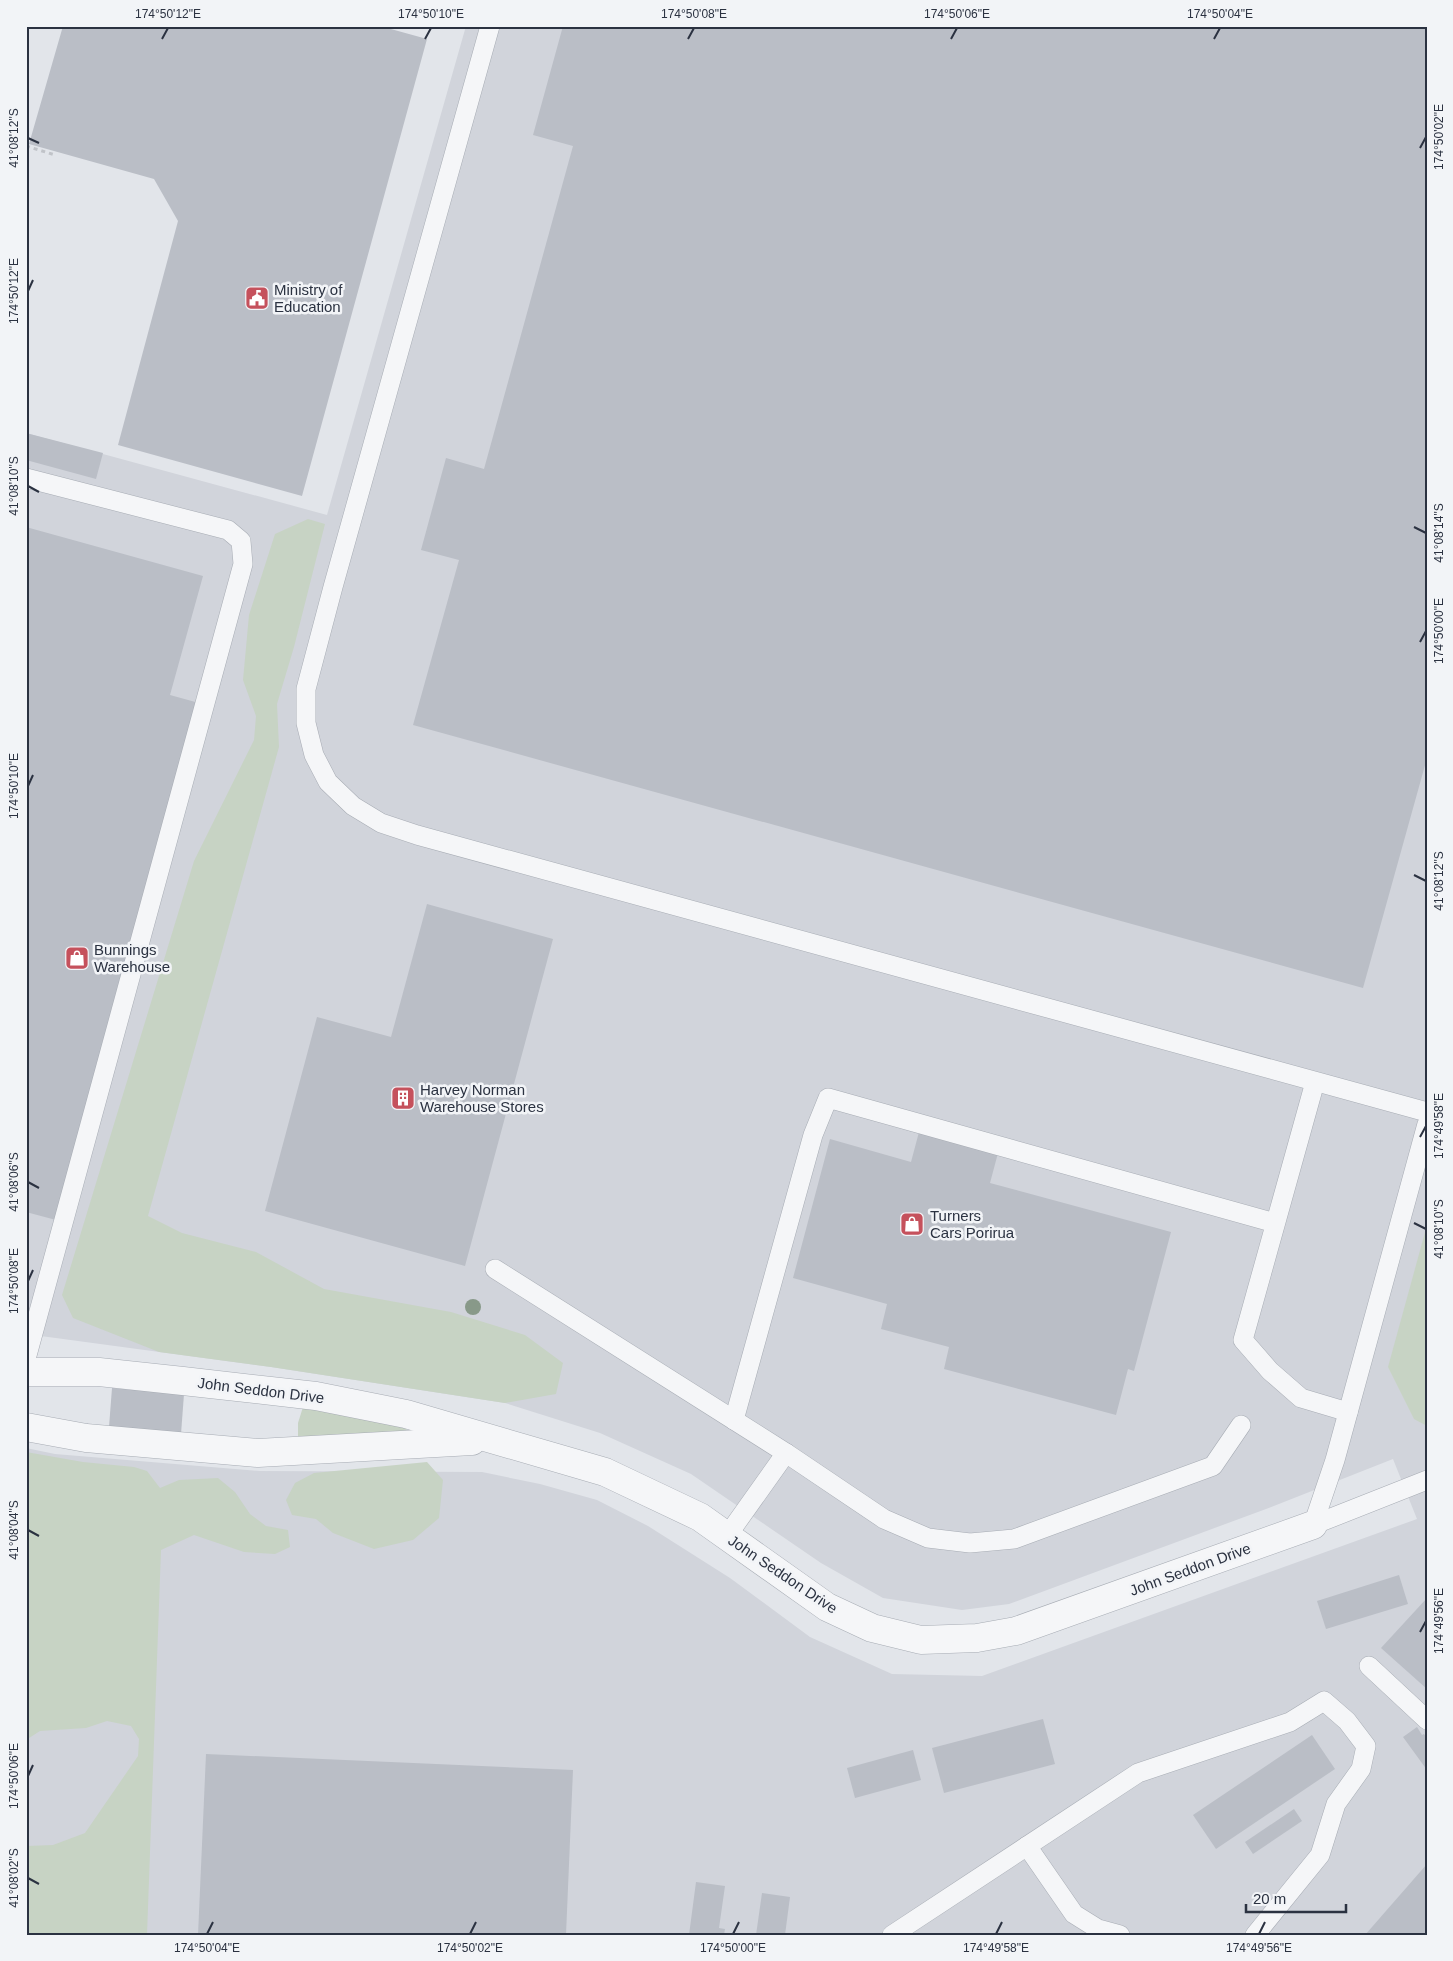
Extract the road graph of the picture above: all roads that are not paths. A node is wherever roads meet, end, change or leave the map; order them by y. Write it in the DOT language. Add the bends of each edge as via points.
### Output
graph roads {
  1 [pos="490,26"];
  2 [pos="26,478"];
  3 [pos="1315,1082"];
  4 [pos="1427,1112"];
  5 [pos="1427,1124"];
  6 [pos="1275,1223"];
  7 [pos="495,1269"];
  8 [pos="26,1359"];
  9 [pos="26,1372"];
  10 [pos="1348,1412"];
  11 [pos="734,1420"];
  12 [pos="1241,1425"];
  13 [pos="26,1427"];
  14 [pos="491,1439"];
  15 [pos="786,1453"];
  16 [pos="1427,1480"];
  17 [pos="1312,1525"];
  18 [pos="727,1536"];
  19 [pos="1369,1666"];
  20 [pos="1427,1720"];
  21 [pos="1027,1846"];
  22 [pos="892,1935"];
  23 [pos="1120,1935"];
  24 [pos="1255,1935"];
  1 -- 3 [label="lane" via="306,690 306,723 314,755 328,782 353,806 381,823 417,835"];
  2 -- 8 [label="lane" via="228,530 241,541 243,564"];
  3 -- 4 [label="lane"];
  3 -- 6 [label="lane"];
  5 -- 10 [label="lane"];
  6 -- 10 [label="lane" via="1243,1340 1270,1371 1301,1398"];
  6 -- 11 [label="lane" via="828,1098 813,1135"];
  7 -- 11 [label="lane"];
  9 -- 14 [label="street, John Seddon Drive" via="99,1372 316,1396 406,1414"];
  10 -- 17 [label="lane"];
  11 -- 15 [label="lane"];
  12 -- 15 [label="lane" via="1213,1466 1014,1539 970,1543 928,1538 884,1519"];
  13 -- 14 [label="street, John Seddon Drive" via="86,1438 258,1453"];
  14 -- 18 [label="street, John Seddon Drive" via="605,1472 700,1517"];
  15 -- 18 [label="lane"];
  16 -- 17 [label="lane"];
  17 -- 18 [label="street, John Seddon Drive" via="1016,1631 977,1638 920,1640 872,1628 827,1607"];
  19 -- 20 [label="lane"];
  21 -- 22 [label="lane"];
  21 -- 23 [label="lane" via="1074,1914 1098,1929"];
  21 -- 24 [label="lane" via="1138,1773 1290,1722 1324,1701 1347,1721 1366,1746 1361,1769 1336,1804 1320,1855"];
}
